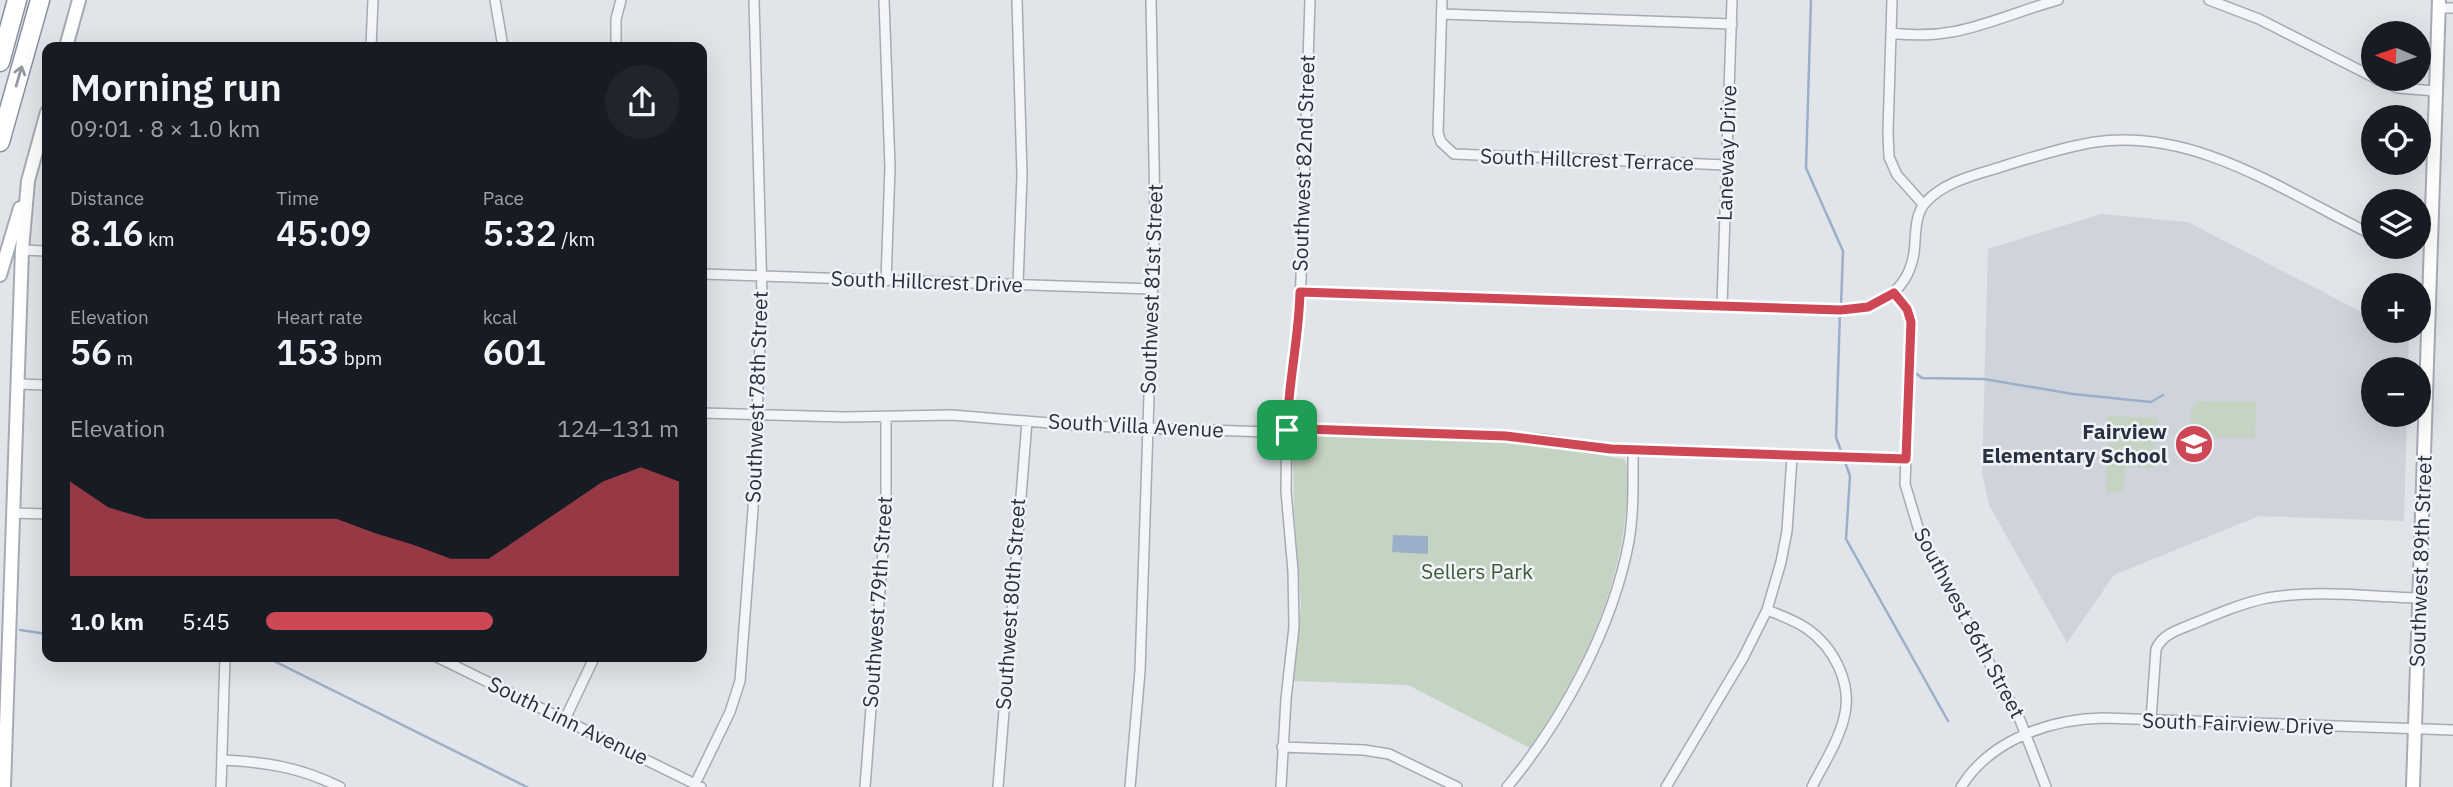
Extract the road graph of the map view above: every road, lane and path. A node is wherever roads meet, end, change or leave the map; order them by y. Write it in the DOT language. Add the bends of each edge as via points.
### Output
graph roads {
  1 [pos="17,0"];
  2 [pos="40,0"];
  3 [pos="79,0"];
  4 [pos="373,0"];
  5 [pos="495,0"];
  6 [pos="621,0"];
  7 [pos="754,0"];
  8 [pos="884,0"];
  9 [pos="1017,0"];
  10 [pos="1152,0"];
  11 [pos="1310,0"];
  12 [pos="1442,0"];
  13 [pos="1732,0"];
  14 [pos="1892,0"];
  15 [pos="2059,0"];
  16 [pos="2209,0"];
  17 [pos="2438,4"];
  18 [pos="2453,8"];
  19 [pos="1442,14"];
  20 [pos="1732,24"];
  21 [pos="1891,33"];
  22 [pos="67,42"];
  23 [pos="371,42"];
  24 [pos="502,42"];
  25 [pos="617,42"];
  26 [pos="0,62"];
  27 [pos="2361,71"];
  28 [pos="2431,91"];
  29 [pos="2436,91"];
  30 [pos="42,129"];
  31 [pos="0,142"];
  32 [pos="1727,165"];
  33 [pos="27,181"];
  34 [pos="2429,189"];
  35 [pos="1923,204"];
  36 [pos="2361,229"];
  37 [pos="22,250"];
  38 [pos="42,251"];
  39 [pos="2425,259"];
  40 [pos="707,274"];
  41 [pos="0,275"];
  42 [pos="762,275"];
  43 [pos="886,281"];
  44 [pos="1018,285"];
  45 [pos="1152,289"];
  46 [pos="1300,292"];
  47 [pos="1894,293"];
  48 [pos="1722,306"];
  49 [pos="18,384"];
  50 [pos="42,385"];
  51 [pos="707,413"];
  52 [pos="758,415"];
  53 [pos="886,417"];
  54 [pos="1027,421"];
  55 [pos="1148,428"];
  56 [pos="1287,430"];
  57 [pos="1633,450"];
  58 [pos="1792,457"];
  59 [pos="1906,459"];
  60 [pos="13,513"];
  61 [pos="42,514"];
  62 [pos="2420,598"];
  63 [pos="1766,610"];
  64 [pos="225,662"];
  65 [pos="447,662"];
  66 [pos="592,662"];
  67 [pos="565,719"];
  68 [pos="2151,720"];
  69 [pos="2415,730"];
  70 [pos="2453,730"];
  71 [pos="2026,735"];
  72 [pos="1282,747"];
  73 [pos="222,760"];
  74 [pos="698,786"];
  75 [pos="4,787"];
  76 [pos="221,787"];
  77 [pos="340,787"];
  78 [pos="865,787"];
  79 [pos="998,787"];
  80 [pos="1130,787"];
  81 [pos="1281,787"];
  82 [pos="1457,787"];
  83 [pos="1507,787"];
  84 [pos="1666,787"];
  85 [pos="1812,787"];
  86 [pos="1961,787"];
  87 [pos="2046,787"];
  88 [pos="2413,787"];
  1 -- 26 [label="highway"];
  31 -- 2 [label="highway, one-way"];
  3 -- 22 [label="main road"];
  4 -- 23 [label="street"];
  5 -- 24 [label="street"];
  6 -- 25 [label="street"];
  7 -- 42 [label="street, Southwest 78th Street"];
  8 -- 43 [label="street" via="890,167"];
  9 -- 44 [label="street" via="1022,175"];
  10 -- 45 [label="street, Southwest 81st Street"];
  11 -- 46 [label="street, Southwest 82nd Street"];
  12 -- 19 [label="street"];
  13 -- 20 [label="street, Laneway Drive"];
  14 -- 21 [label="street"];
  15 -- 21 [label="street" via="1964,31 1932,36"];
  16 -- 27 [label="street" via="2259,19"];
  17 -- 18 [label="street"];
  17 -- 29 [label="main road, Southwest 89th Street"];
  19 -- 20 [label="street"];
  19 -- 32 [label="street, South Hillcrest Terrace" via="1438,128 1448,150 1463,155"];
  20 -- 32 [label="street, Laneway Drive"];
  21 -- 35 [label="street" via="1889,157 1897,175"];
  28 -- 29 [label="street"];
  29 -- 34 [label="main road, Southwest 89th Street"];
  30 -- 33 [label="main road"];
  32 -- 48 [label="street, Laneway Drive"];
  33 -- 37 [label="main road"];
  33 -- 41 [label="main road"];
  35 -- 36 [label="street" via="1966,178 2051,151 2097,142 2141,142 2222,159"];
  35 -- 47 [label="street" via="1912,260"];
  37 -- 38 [label="street"];
  37 -- 49 [label="main road"];
  39 -- 62 [label="main road, Southwest 89th Street"];
  40 -- 42 [label="street, South Hillcrest Drive"];
  42 -- 43 [label="street, South Hillcrest Drive"];
  42 -- 52 [label="street, Southwest 78th Street"];
  43 -- 44 [label="street, South Hillcrest Drive"];
  44 -- 45 [label="street, South Hillcrest Drive"];
  45 -- 55 [label="street, Southwest 81st Street"];
  46 -- 48 [label="street"];
  46 -- 56 [label="street, Southwest 82nd Street"];
  47 -- 48 [label="street" via="1857,309"];
  47 -- 59 [label="street, Southwest 86th Street" via="1911,322"];
  49 -- 50 [label="street"];
  49 -- 60 [label="main road"];
  51 -- 52 [label="street, South Villa Avenue"];
  52 -- 53 [label="street, South Villa Avenue"];
  52 -- 74 [label="street, Southwest 78th Street" via="740,681"];
  53 -- 54 [label="street, South Villa Avenue" via="952,415"];
  53 -- 78 [label="street, Southwest 79th Street" via="886,511"];
  54 -- 55 [label="street, South Villa Avenue"];
  54 -- 79 [label="street, Southwest 80th Street"];
  55 -- 56 [label="street, South Villa Avenue"];
  55 -- 80 [label="street, Southwest 81st Street" via="1140,671"];
  56 -- 57 [label="street, South Villa Avenue" via="1487,435"];
  56 -- 72 [label="street, Southwest 82nd Street" via="1294,627"];
  57 -- 58 [label="street, South Villa Avenue"];
  57 -- 83 [label="street" via="1629,541 1607,620 1550,729"];
  58 -- 59 [label="street, South Villa Avenue"];
  58 -- 63 [label="street" via="1787,531"];
  59 -- 71 [label="street, Southwest 86th Street" via="1905,484 1920,534"];
  60 -- 61 [label="street"];
  60 -- 75 [label="main road"];
  62 -- 68 [label="street" via="2267,598 2171,633 2156,649"];
  62 -- 69 [label="main road, Southwest 89th Street"];
  63 -- 84 [label="street" via="1743,658"];
  63 -- 85 [label="street" via="1796,622 1818,638 1843,680 1843,721"];
  64 -- 73 [label="street"];
  65 -- 67 [label="street, South Linn Avenue"];
  66 -- 67 [label="street"];
  67 -- 74 [label="street, South Linn Avenue"];
  68 -- 69 [label="street, South Fairview Drive"];
  68 -- 71 [label="street, South Fairview Drive" via="2075,719"];
  69 -- 70 [label="street, South Fairview Drive"];
  69 -- 88 [label="main road, Southwest 89th Street"];
  71 -- 86 [label="street, South Fairview Drive" via="1997,749"];
  71 -- 87 [label="street, Southwest 86th Street"];
  72 -- 81 [label="street, Southwest 82nd Street"];
  72 -- 82 [label="street" via="1389,754"];
  73 -- 76 [label="street"];
  73 -- 77 [label="street" via="282,765"];
}
